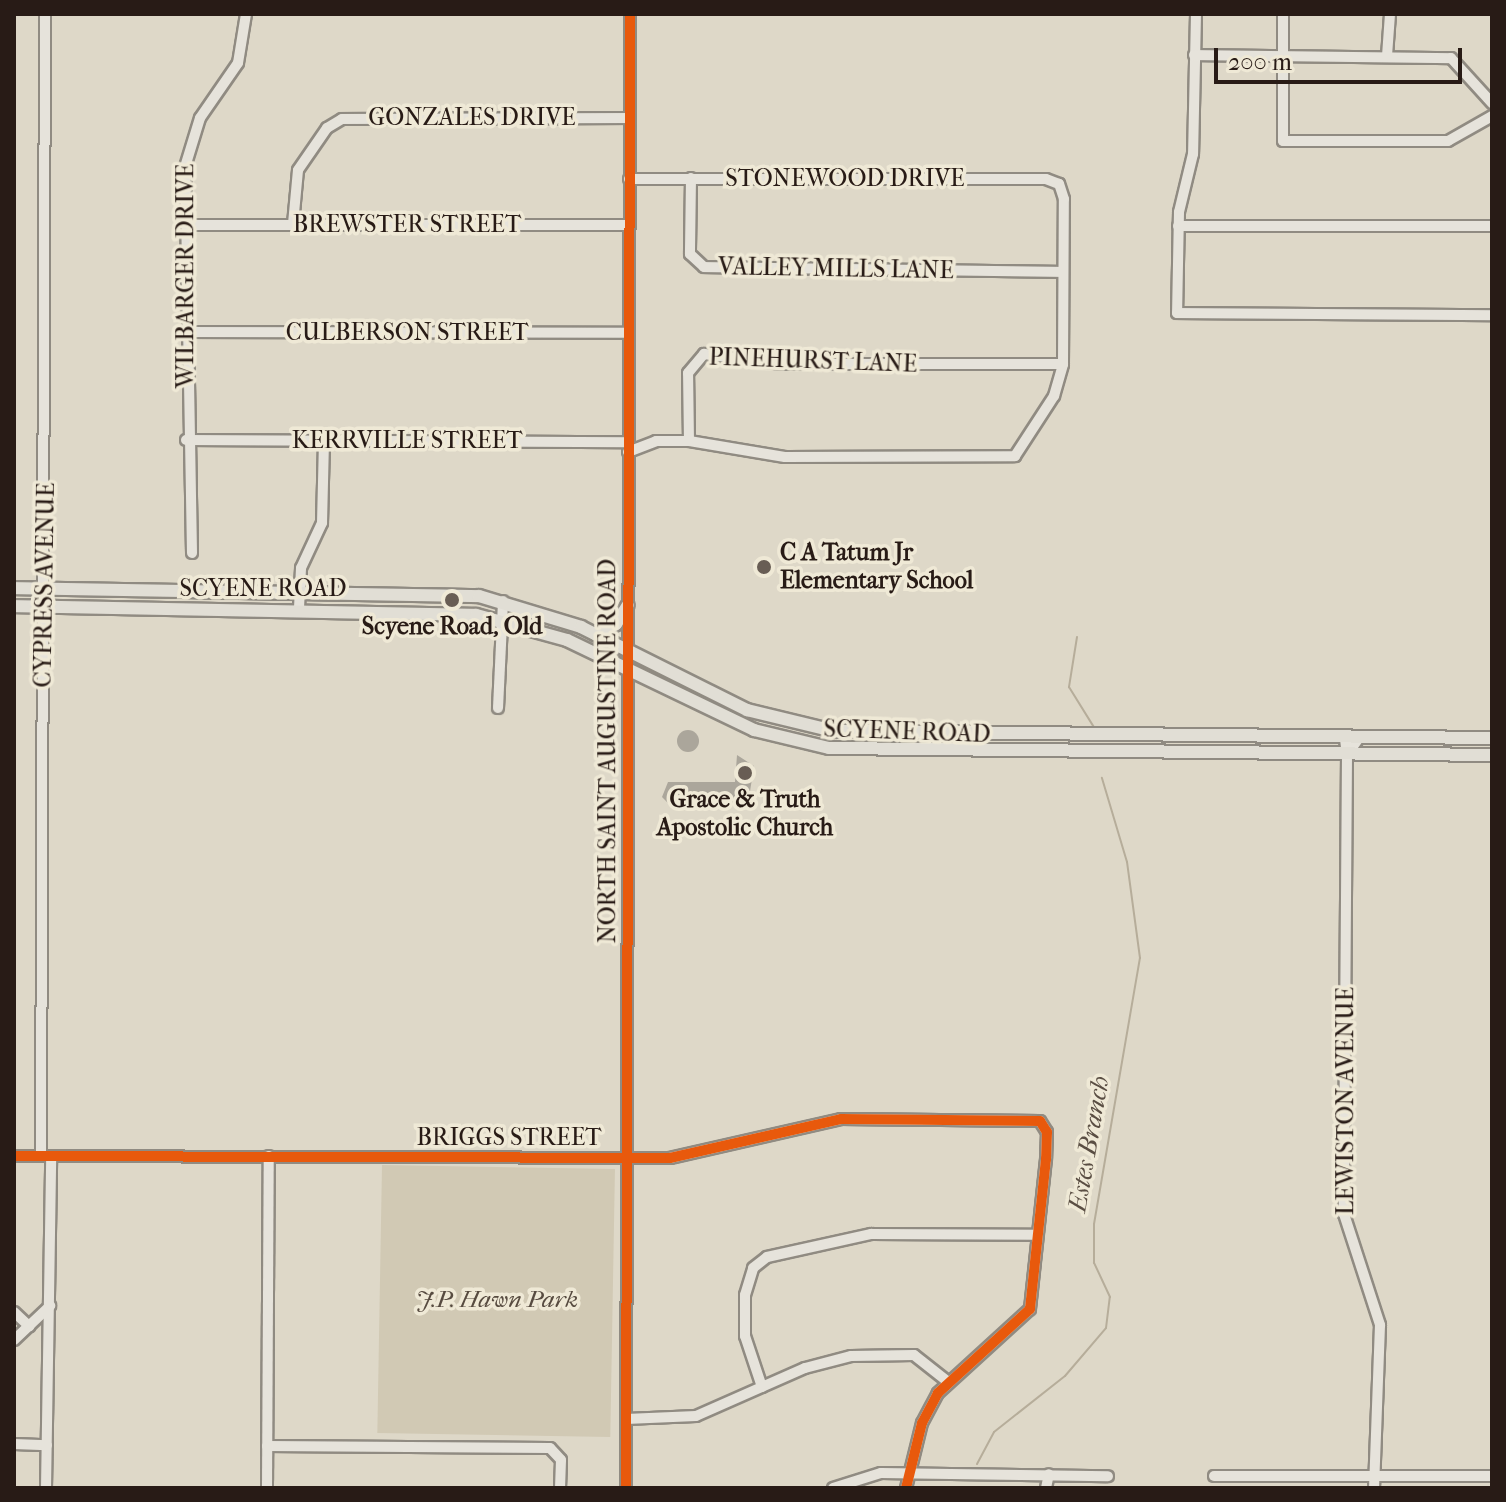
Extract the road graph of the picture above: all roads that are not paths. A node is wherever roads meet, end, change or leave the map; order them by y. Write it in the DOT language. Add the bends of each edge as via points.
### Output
graph roads {
  1 [pos="45,14"];
  2 [pos="246,14"];
  3 [pos="630,14"];
  4 [pos="1196,14"];
  5 [pos="1283,14"];
  6 [pos="1390,14"];
  7 [pos="1194,55"];
  8 [pos="1281,55"];
  9 [pos="1387,56"];
  10 [pos="1492,103"];
  11 [pos="1492,116"];
  12 [pos="629,118"];
  13 [pos="691,178"];
  14 [pos="629,179"];
  15 [pos="293,224"];
  16 [pos="186,225"];
  17 [pos="629,225"];
  18 [pos="1178,226"];
  19 [pos="1492,226"];
  20 [pos="1063,272"];
  21 [pos="1492,315"];
  22 [pos="186,332"];
  23 [pos="628,333"];
  24 [pos="1063,364"];
  25 [pos="186,440"];
  26 [pos="324,440"];
  27 [pos="689,441"];
  28 [pos="628,447"];
  29 [pos="192,553"];
  30 [pos="14,588"];
  31 [pos="46,588"];
  32 [pos="299,590"];
  33 [pos="503,601"];
  34 [pos="628,605"];
  35 [pos="14,606"];
  36 [pos="43,607"];
  37 [pos="299,608"];
  38 [pos="499,619"];
  39 [pos="595,634"];
  40 [pos="628,650"];
  41 [pos="628,670"];
  42 [pos="498,708"];
  43 [pos="1492,738"];
  44 [pos="1352,739"];
  45 [pos="1347,755"];
  46 [pos="1492,755"];
  47 [pos="14,1156"];
  48 [pos="46,1156"];
  49 [pos="269,1156"];
  50 [pos="625,1158"];
  51 [pos="1035,1235"];
  52 [pos="50,1306"];
  53 [pos="14,1312"];
  54 [pos="29,1326"];
  55 [pos="14,1340"];
  56 [pos="947,1381"];
  57 [pos="762,1387"];
  58 [pos="626,1419"];
  59 [pos="14,1444"];
  60 [pos="47,1445"];
  61 [pos="267,1446"];
  62 [pos="909,1472"];
  63 [pos="1049,1474"];
  64 [pos="1108,1476"];
  65 [pos="1214,1476"];
  66 [pos="1492,1476"];
  67 [pos="1374,1482"];
  68 [pos="46,1488"];
  69 [pos="267,1488"];
  70 [pos="560,1488"];
  71 [pos="626,1488"];
  72 [pos="833,1488"];
  73 [pos="906,1488"];
  74 [pos="1046,1488"];
  1 -- 31 [label="street, CYPRESS AVENUE"];
  2 -- 16 [label="street, WILBARGER DRIVE" via="238,63 200,118 187,151"];
  3 -- 12 [label="street, NORTH SAINT AUGUSTINE ROAD"];
  4 -- 7 [label="street"];
  5 -- 8 [label="street"];
  6 -- 9 [label="street"];
  7 -- 8 [label="street"];
  7 -- 18 [label="street" via="1193,154"];
  8 -- 9 [label="street"];
  8 -- 11 [label="street" via="1283,141 1448,141"];
  9 -- 10 [label="street" via="1451,58"];
  12 -- 14 [label="street, NORTH SAINT AUGUSTINE ROAD"];
  12 -- 15 [label="street, GONZALES DRIVE" via="342,119 327,128 298,170"];
  13 -- 14 [label="street, STONEWOOD DRIVE"];
  13 -- 20 [label="street, VALLEY MILLS LANE" via="690,254 704,267"];
  13 -- 20 [label="street, STONEWOOD DRIVE" via="1059,184"];
  14 -- 17 [label="street, NORTH SAINT AUGUSTINE ROAD"];
  15 -- 16 [label="street, BREWSTER STREET"];
  15 -- 17 [label="street, BREWSTER STREET"];
  16 -- 22 [label="street, WILBARGER DRIVE"];
  17 -- 23 [label="street, NORTH SAINT AUGUSTINE ROAD"];
  18 -- 19 [label="street"];
  18 -- 21 [label="street" via="1177,313"];
  20 -- 24 [label="street"];
  22 -- 23 [label="street, CULBERSON STREET"];
  22 -- 25 [label="street, WILBARGER DRIVE"];
  23 -- 28 [label="street, NORTH SAINT AUGUSTINE ROAD"];
  24 -- 27 [label="street, KERRVILLE STREET" via="1054,396 1015,456 785,457"];
  24 -- 27 [label="street, PINEHURST LANE" via="781,364 704,354 688,373"];
  25 -- 26 [label="street, KERRVILLE STREET"];
  25 -- 29 [label="street, WILBARGER DRIVE"];
  26 -- 28 [label="street, KERRVILLE STREET"];
  26 -- 32 [label="street" via="322,523 301,568"];
  27 -- 28 [label="street, KERRVILLE STREET"];
  28 -- 34 [label="street, NORTH SAINT AUGUSTINE ROAD"];
  30 -- 31 [label="main road, SCYENE ROAD"];
  31 -- 32 [label="main road, SCYENE ROAD"];
  31 -- 36 [label="street, CYPRESS AVENUE"];
  32 -- 33 [label="main road, SCYENE ROAD" via="433,591"];
  32 -- 37 [label="street"];
  33 -- 38 [label="street"];
  33 -- 39 [label="main road, SCYENE ROAD"];
  34 -- 39 [label="main road" via="616,624"];
  34 -- 40 [label="street, NORTH SAINT AUGUSTINE ROAD"];
  35 -- 36 [label="main road, SCYENE ROAD"];
  36 -- 37 [label="main road, SCYENE ROAD"];
  36 -- 48 [label="street, CYPRESS AVENUE"];
  37 -- 38 [label="main road, SCYENE ROAD" via="447,611"];
  38 -- 41 [label="main road, SCYENE ROAD" via="567,640"];
  38 -- 42 [label="street"];
  39 -- 40 [label="main road, SCYENE ROAD"];
  40 -- 41 [label="street, NORTH SAINT AUGUSTINE ROAD"];
  40 -- 44 [label="main road, SCYENE ROAD" via="747,710 834,731"];
  41 -- 45 [label="main road, SCYENE ROAD" via="725,719 829,748"];
  41 -- 50 [label="street, NORTH SAINT AUGUSTINE ROAD"];
  43 -- 44 [label="main road, SCYENE ROAD"];
  44 -- 45 [label="street"];
  45 -- 46 [label="main road, SCYENE ROAD"];
  45 -- 67 [label="street, LEWISTON AVENUE" via="1344,1214 1380,1325"];
  47 -- 48 [label="street, BRIGGS STREET"];
  48 -- 49 [label="street, BRIGGS STREET"];
  48 -- 52 [label="street, CYPRESS AVENUE"];
  49 -- 50 [label="street, BRIGGS STREET"];
  49 -- 61 [label="street"];
  50 -- 51 [label="street, BRIGGS STREET" via="684,1157 858,1117 1033,1119 1044,1125"];
  50 -- 58 [label="street, NORTH SAINT AUGUSTINE ROAD"];
  51 -- 56 [label="street" via="1036,1280 1025,1317"];
  51 -- 57 [label="street" via="871,1234 767,1257 753,1268 745,1295 745,1336"];
  52 -- 54 [label="street"];
  52 -- 60 [label="street, CYPRESS AVENUE"];
  53 -- 54 [label="street"];
  54 -- 55 [label="street"];
  56 -- 57 [label="street" via="914,1355 890,1352 828,1361"];
  56 -- 62 [label="street" via="928,1410"];
  57 -- 58 [label="street" via="696,1416"];
  58 -- 71 [label="street, NORTH SAINT AUGUSTINE ROAD"];
  59 -- 60 [label="street"];
  60 -- 68 [label="street, CYPRESS AVENUE"];
  61 -- 69 [label="street"];
  61 -- 70 [label="street" via="550,1448 561,1460"];
  62 -- 63 [label="street"];
  62 -- 72 [label="street" via="881,1473"];
  62 -- 73 [label="street"];
  63 -- 64 [label="street"];
  63 -- 74 [label="street"];
  65 -- 67 [label="street"];
  66 -- 67 [label="street"];
}
